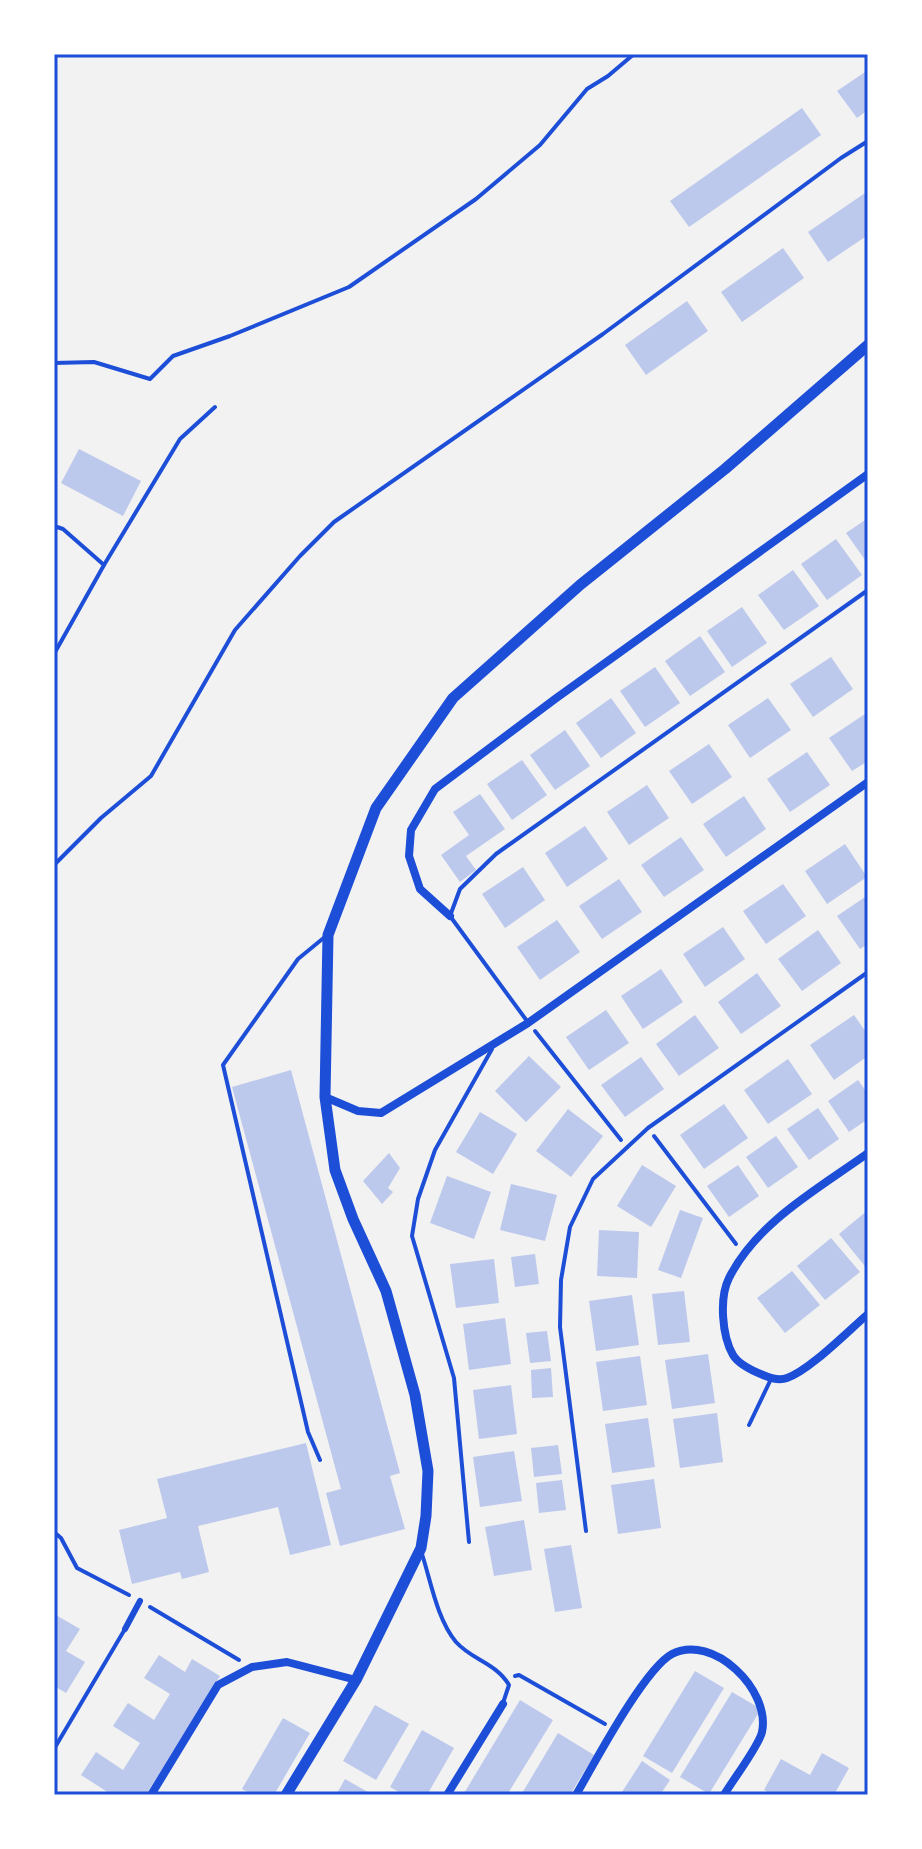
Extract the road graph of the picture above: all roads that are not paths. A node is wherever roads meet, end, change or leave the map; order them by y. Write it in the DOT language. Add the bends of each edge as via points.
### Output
graph roads {
  1 [pos="868,141"];
  2 [pos="868,345"];
  3 [pos="215,407"];
  4 [pos="868,474"];
  5 [pos="54,526"];
  6 [pos="104,565"];
  7 [pos="868,590"];
  8 [pos="54,654"];
  9 [pos="868,782"];
  10 [pos="54,865"];
  11 [pos="450,916"];
  12 [pos="328,935"];
  13 [pos="868,972"];
  14 [pos="528,1023"];
  15 [pos="495,1043"];
  16 [pos="325,1097"];
  17 [pos="868,1153"];
  18 [pos="868,1314"];
  19 [pos="771,1379"];
  20 [pos="749,1425"];
  21 [pos="320,1460"];
  22 [pos="586,1531"];
  23 [pos="469,1542"];
  24 [pos="421,1548"];
  25 [pos="140,1601"];
  26 [pos="125,1629"];
  27 [pos="356,1680"];
  28 [pos="503,1704"];
  29 [pos="54,1749"];
  30 [pos="151,1795"];
  31 [pos="286,1795"];
  32 [pos="447,1795"];
  33 [pos="576,1795"];
  34 [pos="724,1795"];
  1 -- 10 [label="lane" via="334,522 235,630 151,776"];
  2 -- 12 [label="street" via="453,698 376,808"];
  3 -- 6 [label="lane" via="180,439"];
  4 -- 11 [label="street" via="435,789 411,830 409,856 420,889"];
  5 -- 6 [label="lane"];
  6 -- 8 [label="lane"];
  7 -- 11 [label="lane" via="496,854 460,889"];
  9 -- 14 [label="street"];
  11 -- 14 [label="lane"];
  12 -- 16 [label="street"];
  12 -- 21 [label="lane" via="298,959 223,1065 308,1432"];
  13 -- 22 [label="lane" via="648,1128 593,1179 570,1227 560,1327"];
  14 -- 15 [label="street"];
  15 -- 16 [label="street" via="381,1113 358,1111"];
  15 -- 23 [label="lane" via="435,1150 412,1236 454,1378"];
  16 -- 24 [label="street" via="335,1170 386,1291 415,1395 428,1471"];
  17 -- 19 [label="street" via="753,1240 727,1281 722,1323 734,1356"];
  18 -- 19 [label="street" via="805,1368 785,1379"];
  19 -- 20 [label="lane"];
  24 -- 27 [label="street"];
  24 -- 28 [label="lane" via="446,1628 458,1644 501,1672 509,1685"];
  25 -- 26 [label="street"];
  26 -- 29 [label="lane"];
  27 -- 30 [label="street" via="287,1662 252,1667 218,1685"];
  27 -- 31 [label="street"];
  28 -- 32 [label="street"];
  33 -- 34 [label="street" via="649,1674 673,1653 702,1650 729,1663 748,1681 761,1713 762,1733"];
}
